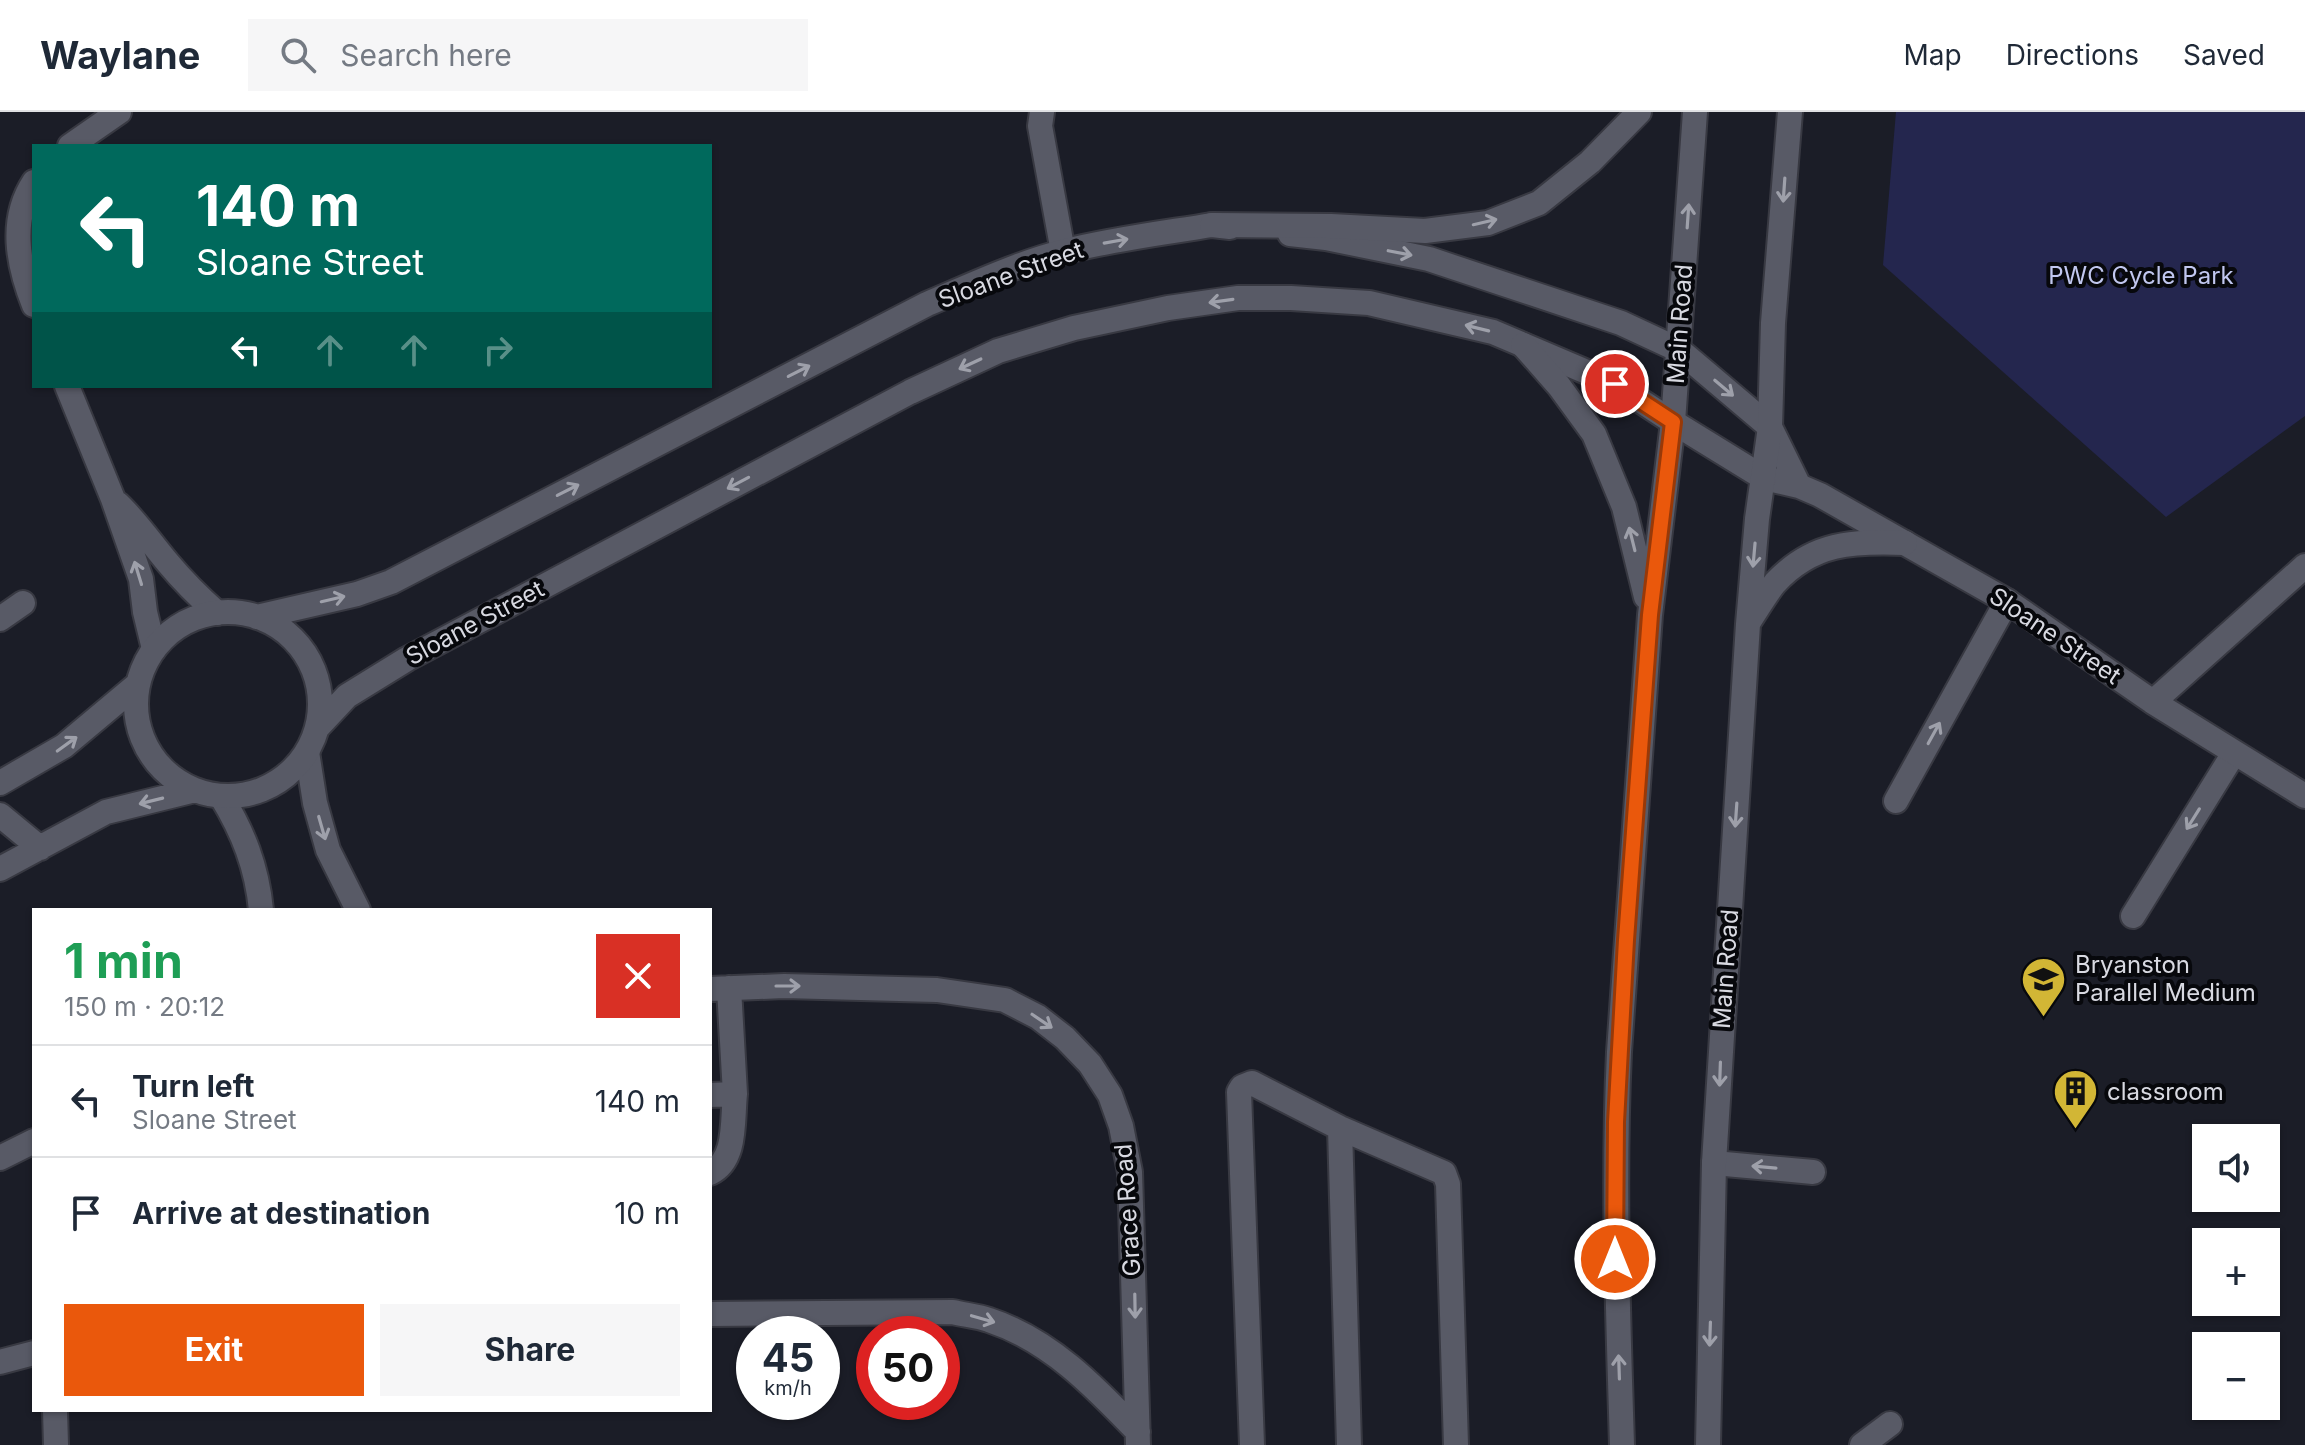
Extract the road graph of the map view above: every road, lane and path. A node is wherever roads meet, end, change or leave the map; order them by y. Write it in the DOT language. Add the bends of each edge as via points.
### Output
graph roads {
  1 [pos="119,112"];
  2 [pos="1042,112"];
  3 [pos="1639,112"];
  4 [pos="1695,112"];
  5 [pos="1790,112"];
  6 [pos="73,144"];
  7 [pos="32,186"];
  8 [pos="1212,225"];
  9 [pos="1063,252"];
  10 [pos="32,300"];
  11 [pos="1523,345"];
  12 [pos="1679,350"];
  13 [pos="68,388"];
  14 [pos="1673,422"];
  15 [pos="1770,427"];
  16 [pos="1764,478"];
  17 [pos="1799,486"];
  18 [pos="113,499"];
  19 [pos="1905,543"];
  20 [pos="2305,566"];
  21 [pos="2007,601"];
  22 [pos="23,603"];
  23 [pos="217,613"];
  24 [pos="1650,615"];
  25 [pos="257,617"];
  26 [pos="0,619"];
  27 [pos="1748,624"];
  28 [pos="154,649"];
  29 [pos="138,684"];
  30 [pos="2153,702"];
  31 [pos="317,728"];
  32 [pos="307,752"];
  33 [pos="2234,753"];
  34 [pos="0,783"];
  35 [pos="195,790"];
  36 [pos="221,796"];
  37 [pos="2305,796"];
  38 [pos="1896,801"];
  39 [pos="0,815"];
  40 [pos="40,848"];
  41 [pos="0,869"];
  42 [pos="261,908"];
  43 [pos="357,908"];
  44 [pos="2133,916"];
  45 [pos="719,988"];
  46 [pos="735,1094"];
  47 [pos="712,1095"];
  48 [pos="1340,1128"];
  49 [pos="32,1142"];
  50 [pos="0,1158"];
  51 [pos="1714,1163"];
  52 [pos="712,1172"];
  53 [pos="1813,1172"];
  54 [pos="712,1314"];
  55 [pos="32,1354"];
  56 [pos="0,1362"];
  57 [pos="55,1412"];
  58 [pos="1890,1424"];
  59 [pos="1138,1438"];
  60 [pos="56,1445"];
  61 [pos="1252,1445"];
  62 [pos="1349,1445"];
  63 [pos="1456,1445"];
  64 [pos="1622,1445"];
  65 [pos="1708,1445"];
  66 [pos="1862,1445"];
  1 -- 6 [label="street"];
  2 -- 9 [label="street" via="1040,126"];
  8 -- 3 [label="street, one-way" via="1425,231 1488,223 1539,203 1590,162"];
  12 -- 4 [label="street, Main Road, one-way"];
  5 -- 15 [label="street, Main Road, one-way"];
  7 -- 10 [label="street" via="20,209 18,240"];
  9 -- 8 [label="street, Sloane Street, one-way"];
  8 -- 12 [label="street, Sloane Street, one-way" via="1326,238 1429,259 1621,323"];
  25 -- 9 [label="street, Sloane Street, one-way" via="391,582 927,304"];
  11 -- 14 [label="street, Sloane Street" via="1615,384"];
  24 -- 11 [label="street, one-way" via="1624,507 1594,434"];
  11 -- 31 [label="street, Sloane Street, one-way" via="1493,332 1369,303 1238,298 1074,328 998,351 910,392 407,659 347,696"];
  12 -- 14 [label="street, Main Road"];
  12 -- 15 [label="street, Sloane Street, one-way"];
  13 -- 18 [label="street"];
  14 -- 16 [label="street, Sloane Street"];
  14 -- 24 [label="street, Main Road"];
  15 -- 16 [label="street, Main Road"];
  15 -- 17 [label="street, Sloane Street"];
  16 -- 17 [label="street, Sloane Street"];
  16 -- 27 [label="street, Main Road, one-way"];
  17 -- 19 [label="street, Sloane Street"];
  18 -- 23 [label="street"];
  28 -- 18 [label="street, one-way" via="141,579"];
  19 -- 21 [label="street, Sloane Street"];
  19 -- 27 [label="street" via="1835,545 1815,554 1774,585"];
  20 -- 30 [label="street"];
  21 -- 30 [label="street, Sloane Street"];
  38 -- 21 [label="street, one-way"];
  22 -- 26 [label="street"];
  23 -- 25 [label="street"];
  23 -- 28 [label="street" via="193,619"];
  64 -- 24 [label="street, Main Road, one-way" via="1616,1122"];
  25 -- 31 [label="street" via="282,629 315,673"];
  27 -- 51 [label="street, Main Road, one-way"];
  28 -- 29 [label="street"];
  34 -- 29 [label="street, one-way" via="64,746"];
  29 -- 35 [label="street" via="135,710 141,736 172,778"];
  30 -- 33 [label="street, Sloane Street"];
  31 -- 32 [label="street"];
  32 -- 36 [label="street" via="270,786"];
  32 -- 43 [label="street, one-way" via="328,850"];
  33 -- 37 [label="street, Sloane Street"];
  33 -- 44 [label="street, one-way"];
  35 -- 36 [label="street"];
  35 -- 40 [label="street, one-way" via="106,812"];
  36 -- 42 [label="street" via="240,827"];
  39 -- 40 [label="street"];
  40 -- 41 [label="street"];
  45 -- 46 [label="street"];
  45 -- 59 [label="street, Grace Road, one-way" via="937,990 1005,1000 1038,1017 1090,1064 1110,1095 1130,1172"];
  46 -- 47 [label="street"];
  46 -- 52 [label="street" via="728,1154"];
  48 -- 61 [label="street" via="1252,1083 1239,1092"];
  48 -- 62 [label="street"];
  48 -- 63 [label="street" via="1446,1178"];
  49 -- 50 [label="street"];
  53 -- 51 [label="street, one-way"];
  51 -- 65 [label="street, Main Road, one-way"];
  54 -- 59 [label="street, one-way" via="953,1312 990,1320 1066,1362"];
  55 -- 56 [label="street"];
  57 -- 60 [label="street"];
  58 -- 66 [label="street"];
}
